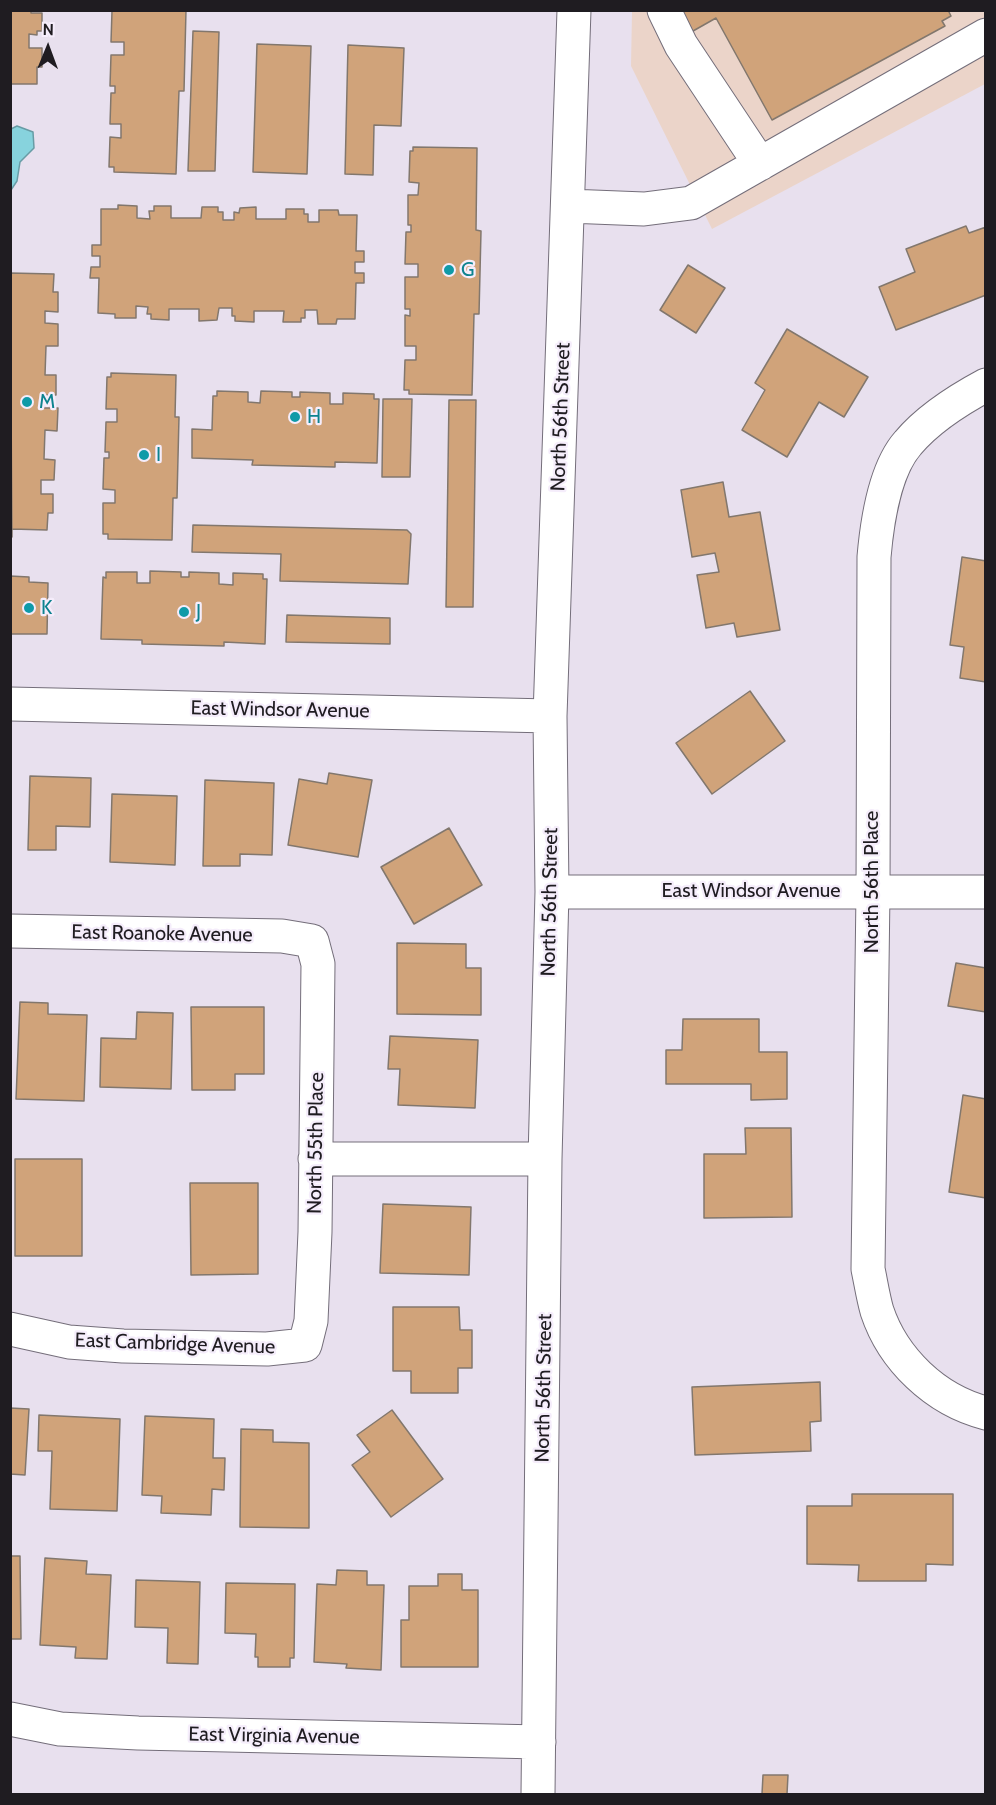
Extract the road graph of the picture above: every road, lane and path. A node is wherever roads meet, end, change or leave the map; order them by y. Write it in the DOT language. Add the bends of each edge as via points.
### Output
graph roads {
  1 [pos="574,10"];
  2 [pos="664,10"];
  3 [pos="986,35"];
  4 [pos="760,164"];
  5 [pos="568,206"];
  6 [pos="986,384"];
  7 [pos="10,704"];
  8 [pos="550,716"];
  9 [pos="552,892"];
  10 [pos="873,892"];
  11 [pos="986,892"];
  12 [pos="10,931"];
  13 [pos="312,941"];
  14 [pos="315,1159"];
  15 [pos="545,1159"];
  16 [pos="10,1329"];
  17 [pos="305,1345"];
  18 [pos="986,1413"];
  19 [pos="10,1719"];
  20 [pos="539,1742"];
  21 [pos="538,1794"];
  1 -- 5 [label="street, North 56th Street"];
  2 -- 4 [label="street" via="681,45"];
  3 -- 4 [label="street"];
  4 -- 5 [label="street" via="691,203 645,209"];
  5 -- 8 [label="street, North 56th Street"];
  6 -- 10 [label="street, North 56th Place" via="958,400 907,444 889,477 877,522"];
  7 -- 8 [label="street, East Windsor Avenue"];
  8 -- 9 [label="street, North 56th Street"];
  9 -- 10 [label="street, East Windsor Avenue"];
  9 -- 15 [label="street, North 56th Street"];
  10 -- 11 [label="street, East Windsor Avenue"];
  10 -- 18 [label="street, North 56th Place" via="868,1269 877,1311 896,1352 927,1383 950,1399"];
  12 -- 13 [label="street, East Roanoke Avenue" via="282,936"];
  13 -- 14 [label="street, North 55th Place" via="318,964"];
  14 -- 15 [label="street"];
  14 -- 17 [label="street, North 55th Place" via="311,1321"];
  15 -- 20 [label="street, North 56th Street"];
  16 -- 17 [label="street, East Cambridge Avenue" via="69,1342 123,1346 267,1349"];
  19 -- 20 [label="street, East Virginia Avenue" via="60,1728 138,1733"];
  20 -- 21 [label="street, North 56th Street"];
}
